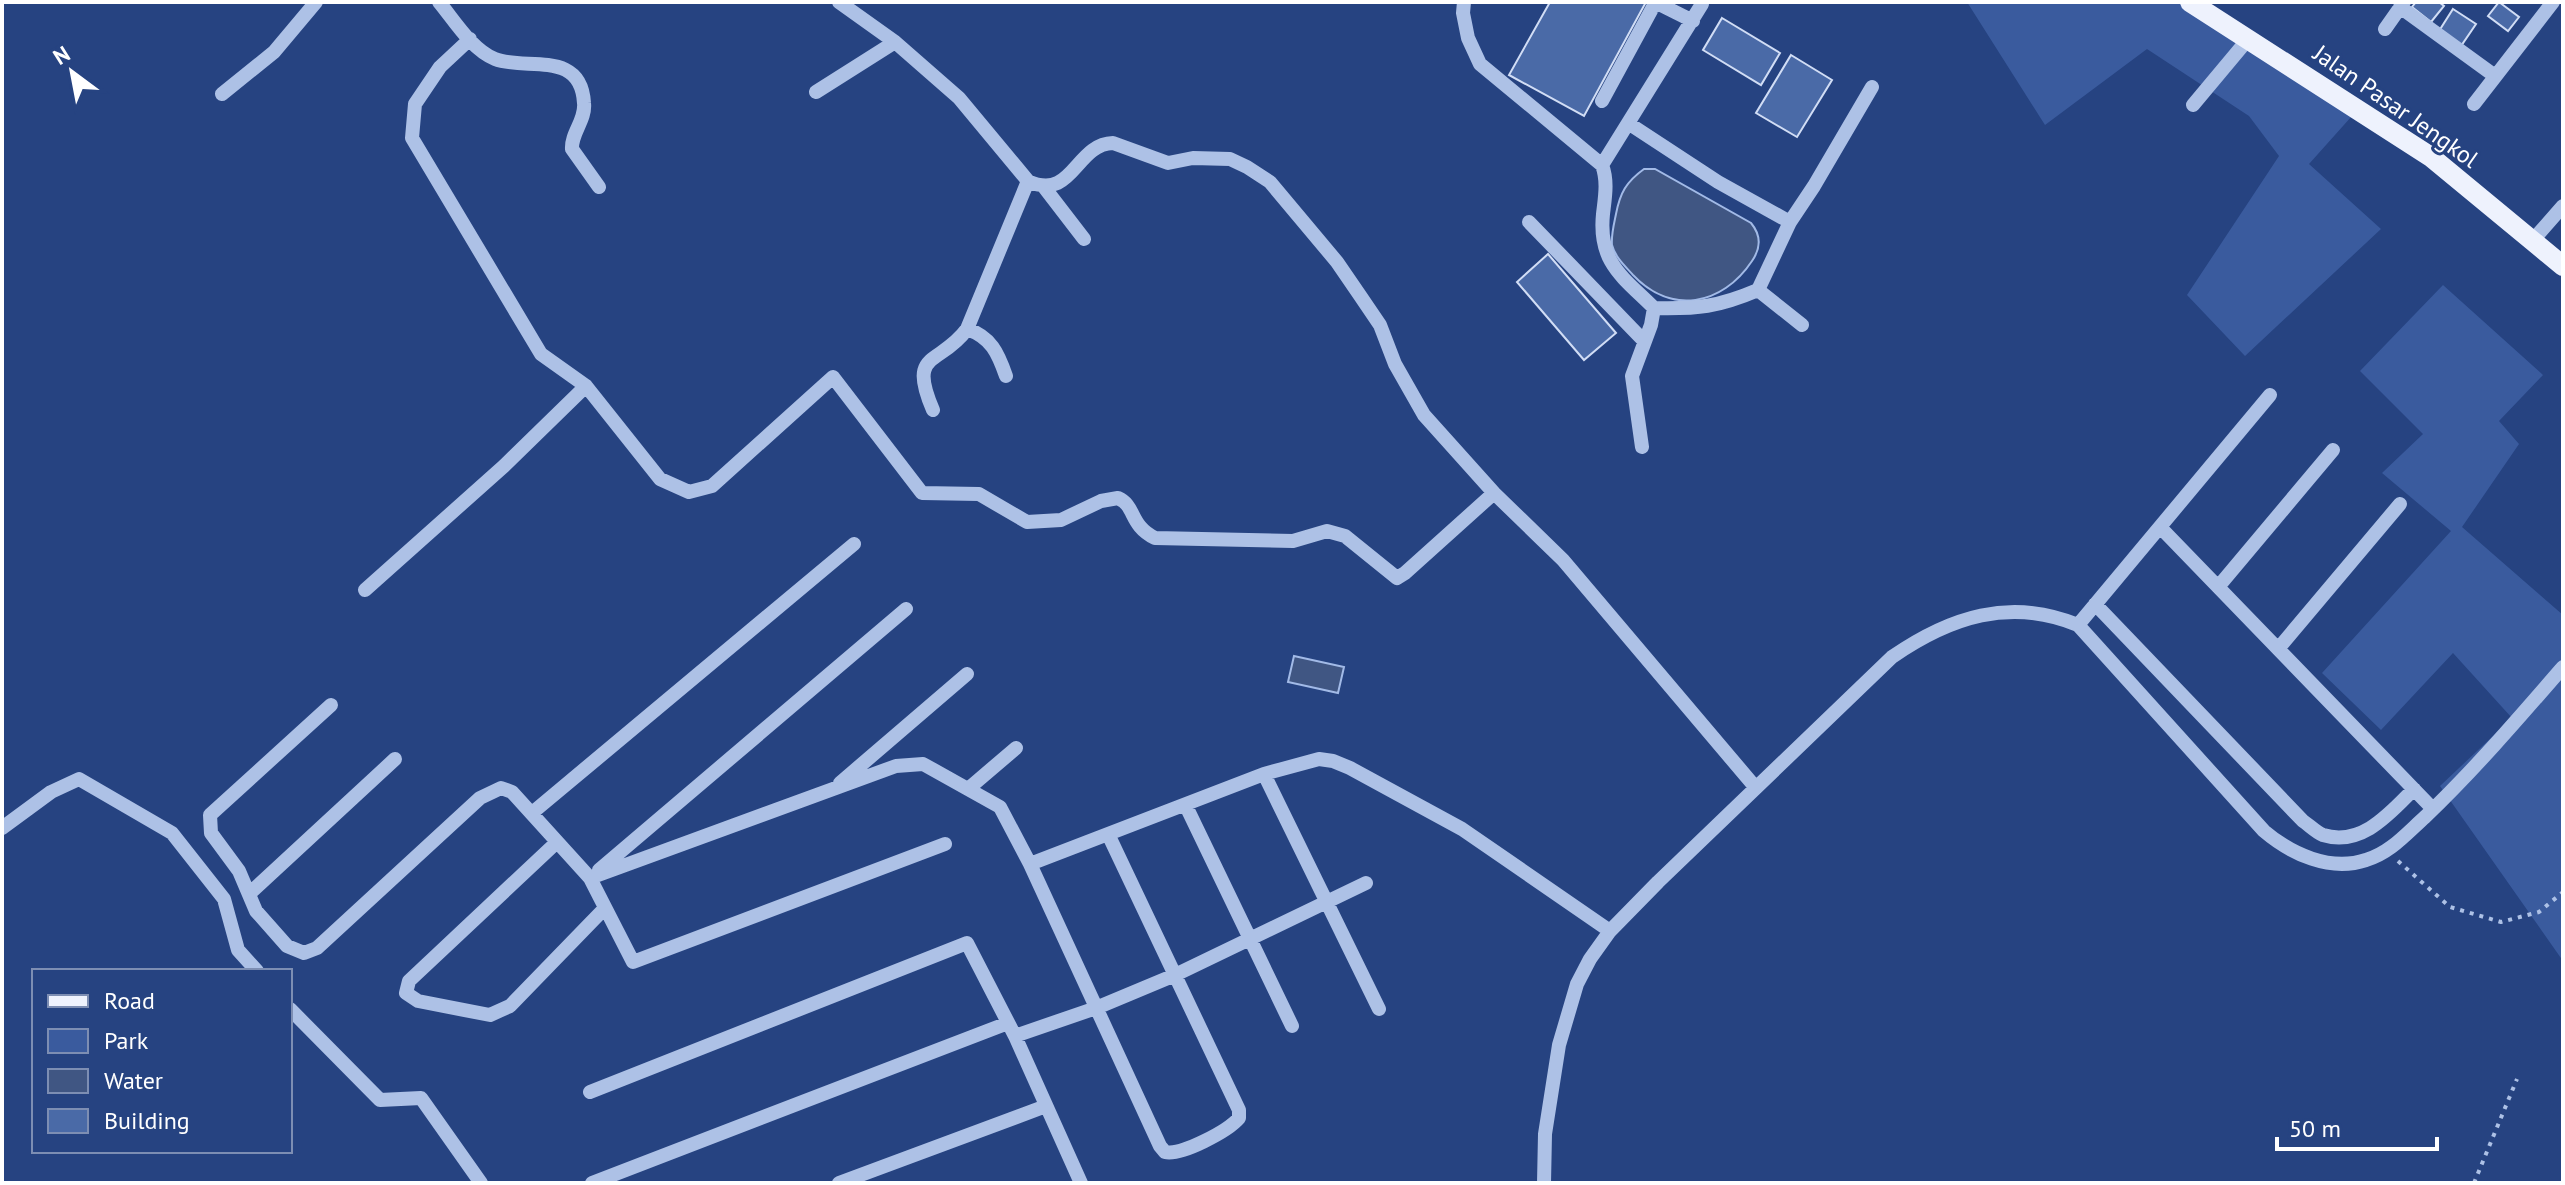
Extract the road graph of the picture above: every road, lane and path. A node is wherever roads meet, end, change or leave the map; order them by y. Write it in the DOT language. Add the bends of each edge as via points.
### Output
graph roads {
  1 [pos="316,2"];
  2 [pos="439,2"];
  3 [pos="839,2"];
  4 [pos="1464,2"];
  5 [pos="2190,2"];
  6 [pos="2553,2"];
  7 [pos="1702,4"];
  8 [pos="2402,5"];
  9 [pos="1693,21"];
  10 [pos="2385,29"];
  11 [pos="2249,38"];
  12 [pos="470,39"];
  13 [pos="895,42"];
  14 [pos="2495,76"];
  15 [pos="1872,87"];
  16 [pos="816,92"];
  17 [pos="222,94"];
  18 [pos="1602,101"];
  19 [pos="2474,104"];
  20 [pos="2193,105"];
  21 [pos="1628,123"];
  22 [pos="1602,165"];
  23 [pos="1028,181"];
  24 [pos="599,187"];
  25 [pos="1044,187"];
  26 [pos="2563,206"];
  27 [pos="1529,222"];
  28 [pos="1790,222"];
  29 [pos="1084,239"];
  30 [pos="2533,240"];
  31 [pos="2563,266"];
  32 [pos="1758,290"];
  33 [pos="1654,308"];
  34 [pos="1802,325"];
  35 [pos="967,329"];
  36 [pos="1644,341"];
  37 [pos="1006,376"];
  38 [pos="586,386"];
  39 [pos="2270,395"];
  40 [pos="933,410"];
  41 [pos="1642,447"];
  42 [pos="2333,450"];
  43 [pos="1494,493"];
  44 [pos="2400,504"];
  45 [pos="2160,527"];
  46 [pos="854,544"];
  47 [pos="2218,587"];
  48 [pos="365,590"];
  49 [pos="2095,604"];
  50 [pos="906,609"];
  51 [pos="2078,625"];
  52 [pos="2278,649"];
  53 [pos="2563,667"];
  54 [pos="967,674"];
  55 [pos="331,705"];
  56 [pos="1016,748"];
  57 [pos="395,759"];
  58 [pos="1264,774"];
  59 [pos="1756,788"];
  60 [pos="834,789"];
  61 [pos="968,789"];
  62 [pos="2414,789"];
  63 [pos="1186,806"];
  64 [pos="2433,809"];
  65 [pos="532,813"];
  66 [pos="2,828"];
  67 [pos="1108,834"];
  68 [pos="557,842"];
  69 [pos="945,844"];
  70 [pos="2387,851"];
  71 [pos="1030,864"];
  72 [pos="590,878"];
  73 [pos="1366,883"];
  74 [pos="2563,892"];
  75 [pos="250,893"];
  76 [pos="1327,902"];
  77 [pos="605,908"];
  78 [pos="1610,931"];
  79 [pos="1250,939"];
  80 [pos="255,969"];
  81 [pos="1175,975"];
  82 [pos="1096,1008"];
  83 [pos="1379,1009"];
  84 [pos="292,1011"];
  85 [pos="1292,1026"];
  86 [pos="1011,1030"];
  87 [pos="2517,1079"];
  88 [pos="590,1092"];
  89 [pos="1046,1106"];
  90 [pos="1547,1179"];
  91 [pos="481,1183"];
  92 [pos="592,1183"];
  93 [pos="839,1183"];
  94 [pos="1081,1183"];
  95 [pos="2474,1183"];
  1 -- 17 [label="street" via="274,52"];
  2 -- 12 [label="street"];
  3 -- 13 [label="street"];
  4 -- 22 [label="street" via="1468,38 1480,64"];
  5 -- 11 [label="main road, Jalan Pasar Jengkol"];
  6 -- 14 [label="street"];
  7 -- 9 [label="street"];
  8 -- 10 [label="street"];
  8 -- 14 [label="street"];
  9 -- 18 [label="street" via="1659,4 1653,7"];
  9 -- 21 [label="street"];
  11 -- 20 [label="street"];
  11 -- 30 [label="main road, Jalan Pasar Jengkol" via="2431,157"];
  12 -- 24 [label="street" via="493,59 552,64 574,77 585,105 572,149"];
  12 -- 38 [label="street" via="440,67 415,104 412,138 541,354"];
  13 -- 16 [label="street"];
  13 -- 23 [label="street" via="959,98"];
  14 -- 19 [label="street"];
  15 -- 28 [label="street"];
  21 -- 22 [label="street"];
  21 -- 28 [label="street"];
  22 -- 33 [label="street" via="1605,255"];
  23 -- 25 [label="street"];
  23 -- 35 [label="street"];
  25 -- 29 [label="street"];
  25 -- 43 [label="street" via="1072,174 1104,143 1168,163 1230,159 1270,182 1337,262 1380,325 1424,415"];
  26 -- 30 [label="street"];
  27 -- 36 [label="street"];
  28 -- 32 [label="street"];
  30 -- 31 [label="main road, Jalan Pasar Jengkol"];
  32 -- 33 [label="street" via="1700,309"];
  32 -- 34 [label="street"];
  33 -- 36 [label="street"];
  35 -- 37 [label="street" via="988,340"];
  35 -- 40 [label="street" via="935,355 925,371 923,386"];
  36 -- 41 [label="street" via="1632,376"];
  38 -- 43 [label="street" via="660,479 689,492 712,486 833,377 922,493 979,494 1027,522 1061,520 1118,498 1128,504 1139,528 1155,538 1293,541 1335,531 1397,578"];
  38 -- 48 [label="street"];
  39 -- 45 [label="street"];
  42 -- 47 [label="street"];
  43 -- 59 [label="street" via="1563,560"];
  44 -- 52 [label="street"];
  45 -- 47 [label="street"];
  45 -- 49 [label="street"];
  46 -- 65 [label="street"];
  47 -- 52 [label="street"];
  49 -- 51 [label="street"];
  49 -- 62 [label="street" via="2303,821 2323,835 2352,836 2379,824"];
  50 -- 72 [label="street"];
  51 -- 59 [label="street" via="2044,614 2005,612 1974,616 1925,634 1892,657"];
  51 -- 70 [label="street" via="2277,842 2297,855 2338,864"];
  52 -- 62 [label="street"];
  53 -- 64 [label="street"];
  54 -- 60 [label="street"];
  55 -- 75 [label="street" via="210,815 211,833"];
  56 -- 61 [label="street"];
  57 -- 75 [label="street"];
  58 -- 63 [label="street"];
  58 -- 76 [label="street"];
  58 -- 78 [label="street" via="1319,759 1350,768 1462,829"];
  59 -- 78 [label="street"];
  60 -- 61 [label="street" via="896,766 923,764"];
  60 -- 72 [label="street"];
  61 -- 71 [label="street" via="1000,807"];
  62 -- 64 [label="street"];
  63 -- 67 [label="street"];
  63 -- 79 [label="street"];
  64 -- 70 [label="street"];
  65 -- 68 [label="street"];
  65 -- 75 [label="street" via="501,788 480,798 317,948 304,953 287,946 256,911"];
  66 -- 80 [label="street" via="51,792 79,779 172,833 224,899 238,950"];
  67 -- 71 [label="street"];
  67 -- 81 [label="street"];
  68 -- 72 [label="street"];
  68 -- 77 [label="street" via="409,981 406,993 418,1001 490,1015 510,1006"];
  69 -- 77 [label="street" via="633,962"];
  70 -- 74 [label="path" via="2450,907 2501,922 2539,912"];
  71 -- 82 [label="street"];
  72 -- 77 [label="street"];
  73 -- 76 [label="street"];
  76 -- 79 [label="street"];
  76 -- 83 [label="street"];
  78 -- 90 [label="street" via="1583,971 1566,1013 1545,1134"];
  79 -- 81 [label="street"];
  79 -- 85 [label="street"];
  81 -- 82 [label="street"];
  81 -- 82 [label="street" via="1239,1110 1239,1118 1229,1127 1178,1152 1165,1152 1160,1146"];
  82 -- 86 [label="street"];
  84 -- 91 [label="street" via="380,1100 421,1098"];
  86 -- 88 [label="street" via="967,943"];
  86 -- 89 [label="street"];
  86 -- 92 [label="street"];
  87 -- 95 [label="path"];
  89 -- 93 [label="street"];
  89 -- 94 [label="street"];
}
